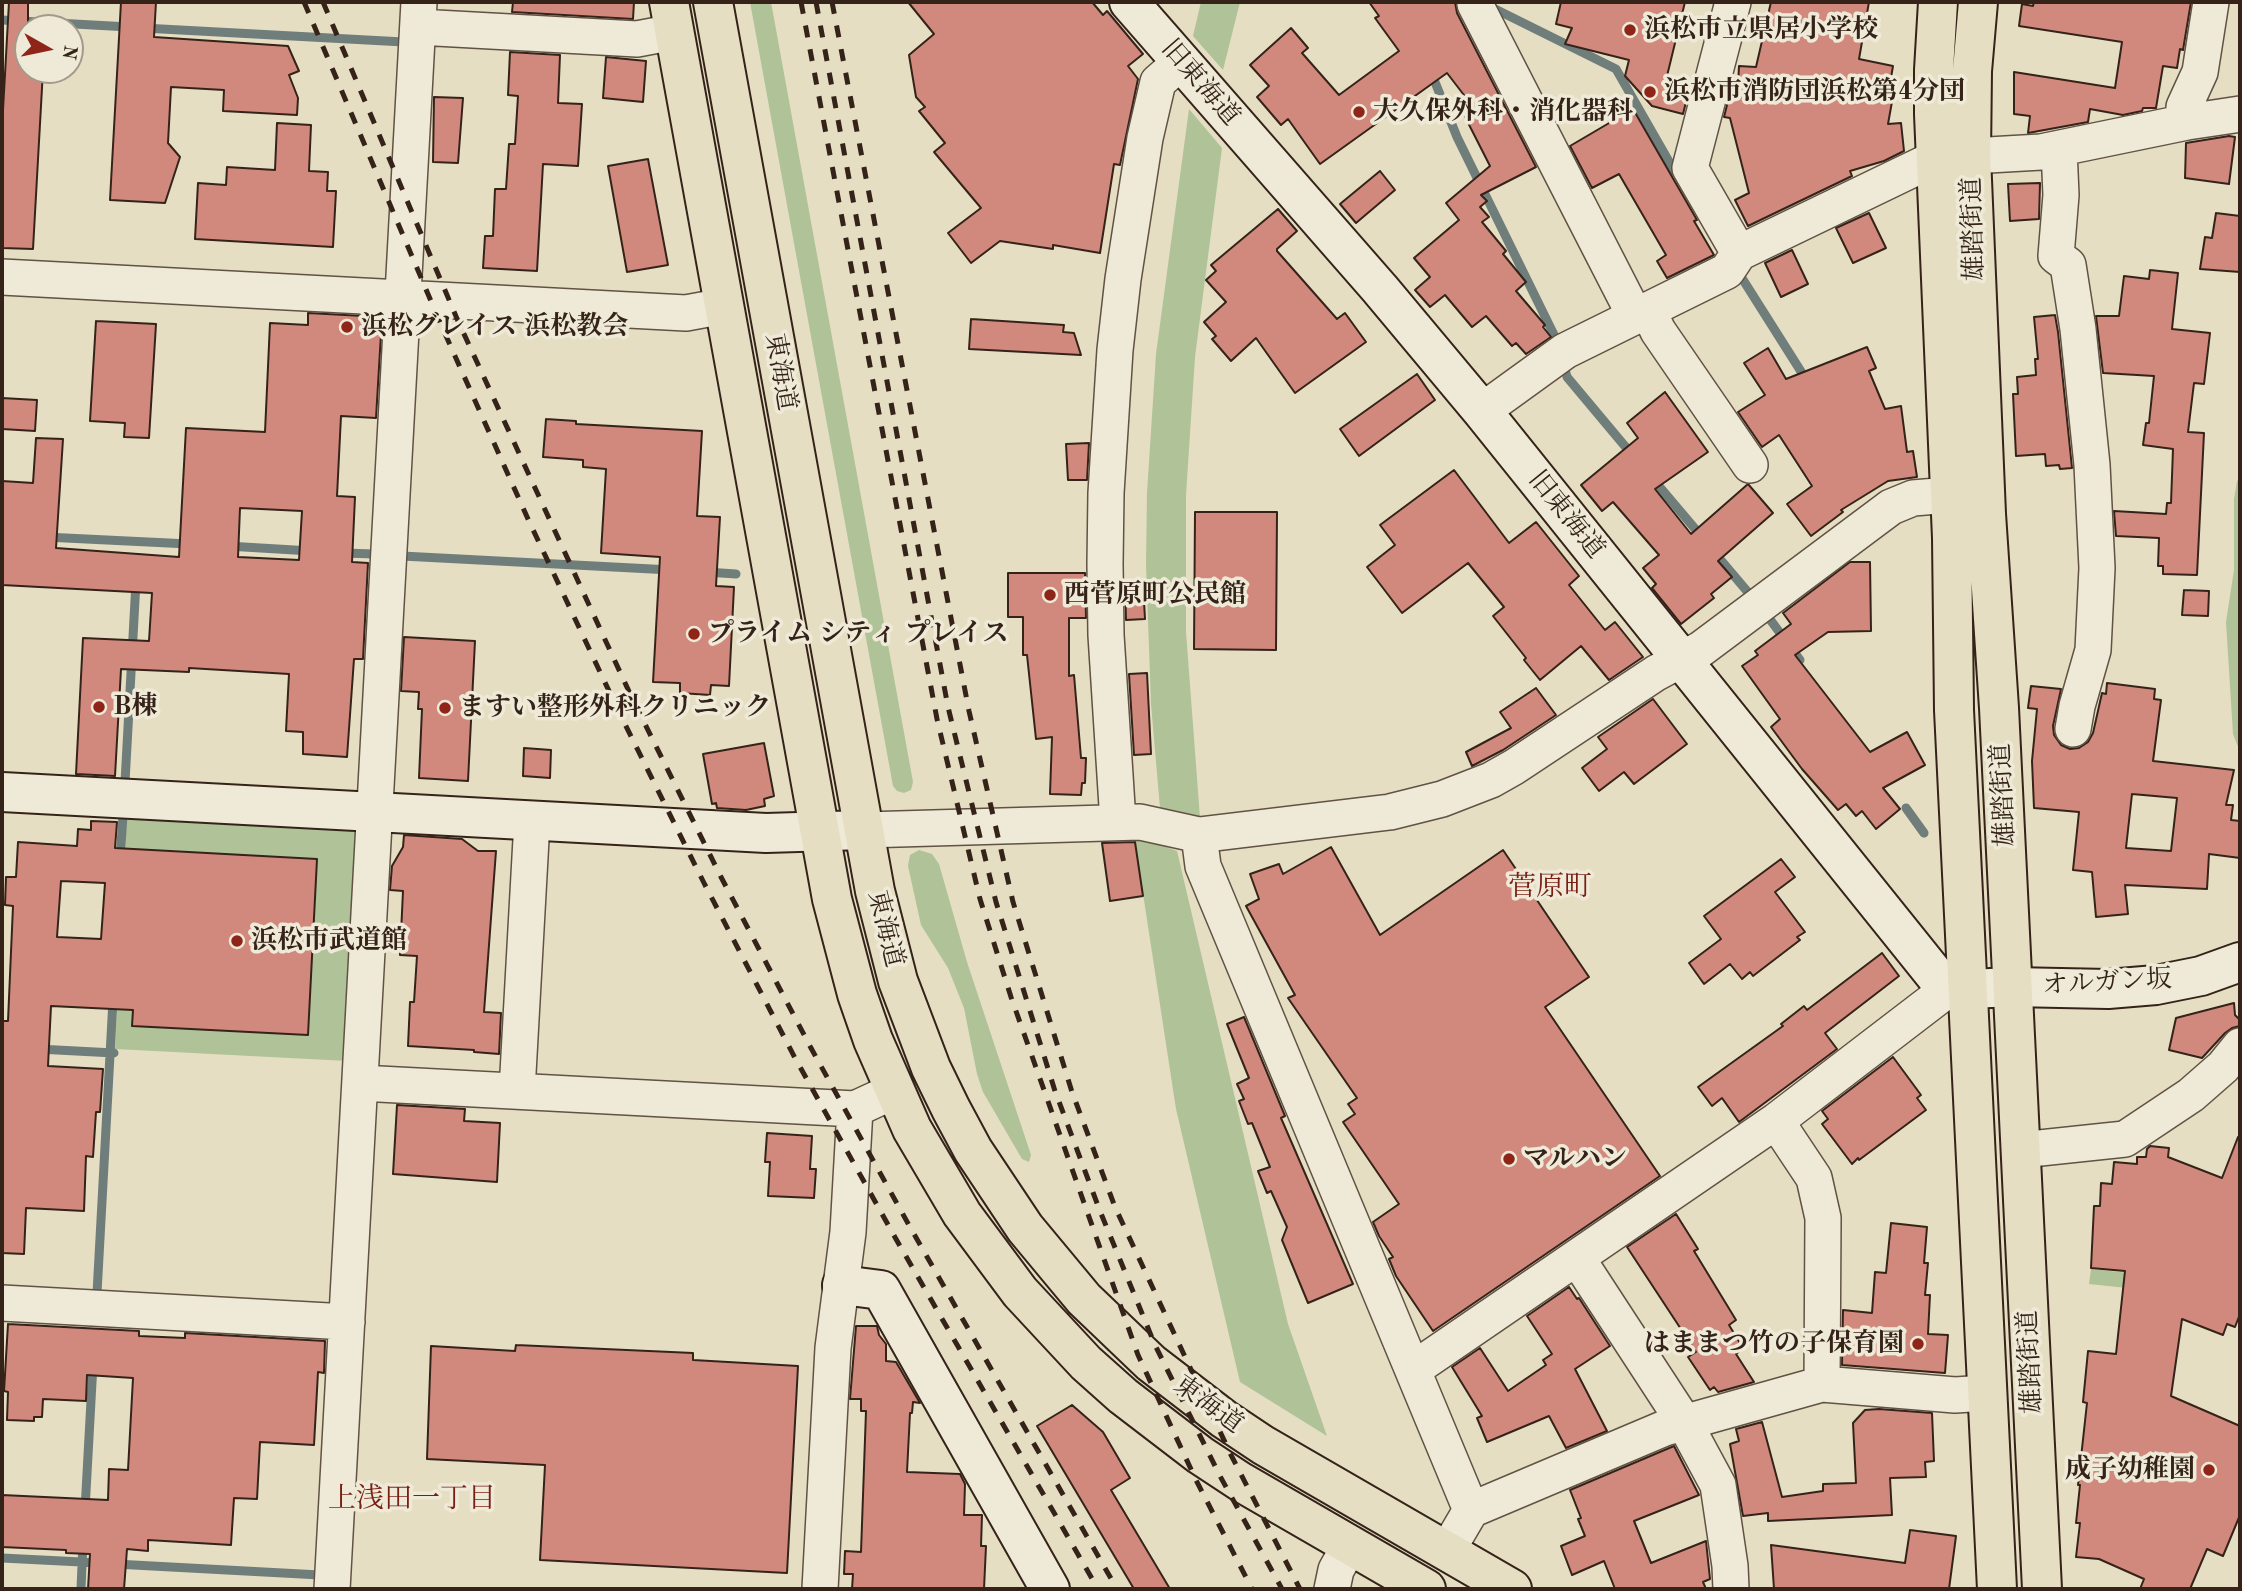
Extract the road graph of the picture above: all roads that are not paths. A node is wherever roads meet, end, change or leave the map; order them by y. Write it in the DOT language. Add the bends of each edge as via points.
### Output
graph roads {
  1 [pos="713,2"];
  2 [pos="1129,2"];
  3 [pos="1732,2"];
  4 [pos="1938,2"];
  5 [pos="1978,2"];
  6 [pos="2211,2"];
  7 [pos="1475,4"];
  8 [pos="418,14"];
  9 [pos="671,17"];
  10 [pos="1181,62"];
  11 [pos="2240,114"];
  12 [pos="2187,122"];
  13 [pos="2059,149"];
  14 [pos="1954,157"];
  15 [pos="1739,253"];
  16 [pos="2,277"];
  17 [pos="402,298"];
  18 [pos="724,306"];
  19 [pos="1642,313"];
  20 [pos="1482,411"];
  21 [pos="1750,465"];
  22 [pos="1950,495"];
  23 [pos="1682,659"];
  24 [pos="2073,729"];
  25 [pos="2,792"];
  26 [pos="374,812"];
  27 [pos="532,821"];
  28 [pos="1118,822"];
  29 [pos="864,830"];
  30 [pos="820,832"];
  31 [pos="1199,835"];
  32 [pos="2240,962"];
  33 [pos="2012,987"];
  34 [pos="1957,990"];
  35 [pos="2240,1046"];
  36 [pos="360,1083"];
  37 [pos="517,1091"];
  38 [pos="894,1091"];
  39 [pos="855,1110"];
  40 [pos="1776,1121"];
  41 [pos="2021,1150"];
  42 [pos="1577,1258"];
  43 [pos="842,1285"];
  44 [pos="2,1303"];
  45 [pos="346,1322"];
  46 [pos="1412,1367"];
  47 [pos="1822,1384"];
  48 [pos="1987,1393"];
  49 [pos="1685,1422"];
  50 [pos="1471,1510"];
  51 [pos="1350,1545"];
  52 [pos="1447,1551"];
  53 [pos="332,1589"];
  54 [pos="820,1589"];
  55 [pos="1050,1589"];
  56 [pos="1332,1589"];
  57 [pos="1426,1589"];
  58 [pos="1512,1589"];
  59 [pos="1731,1589"];
  60 [pos="1997,1589"];
  61 [pos="2042,1589"];
  1 -- 29 [label="main road, 東海道"];
  2 -- 10 [label="street, 旧東海道"];
  3 -- 15 [label="street" via="1690,168"];
  4 -- 14 [label="main road, 雄踏街道" via="1934,71"];
  5 -- 14 [label="main road, 雄踏街道" via="1972,71"];
  6 -- 12 [label="street" via="2200,72 2184,107"];
  7 -- 19 [label="street"];
  8 -- 9 [label="street" via="637,39"];
  8 -- 17 [label="street"];
  9 -- 18 [label="main road, 東海道"];
  10 -- 20 [label="street, 旧東海道"];
  10 -- 28 [label="street" via="1158,82 1145,138 1115,350 1105,564"];
  11 -- 12 [label="street"];
  12 -- 13 [label="street"];
  13 -- 14 [label="street"];
  13 -- 24 [label="street" via="2056,256 2068,265 2078,329 2096,534 2095,636"];
  14 -- 15 [label="street"];
  14 -- 22 [label="main road, 雄踏街道"];
  14 -- 33 [label="main road, 雄踏街道" via="1987,525"];
  15 -- 19 [label="street" via="1727,271"];
  16 -- 17 [label="street"];
  17 -- 18 [label="street" via="686,313"];
  17 -- 26 [label="street"];
  18 -- 30 [label="main road, 東海道"];
  19 -- 20 [label="street" via="1565,351"];
  19 -- 21 [label="street"];
  20 -- 23 [label="street, 旧東海道"];
  22 -- 23 [label="street" via="1913,498 1891,507"];
  22 -- 34 [label="main road, 雄踏街道"];
  23 -- 31 [label="street" via="1514,767 1454,795 1390,812"];
  23 -- 34 [label="street, 旧東海道"];
  25 -- 26 [label="street"];
  26 -- 27 [label="street"];
  26 -- 36 [label="street"];
  27 -- 30 [label="street" via="766,834"];
  27 -- 37 [label="street"];
  28 -- 29 [label="street"];
  28 -- 31 [label="street"];
  29 -- 30 [label="street"];
  29 -- 52 [label="main road, 東海道" via="885,936 931,1068 979,1160 1053,1264 1116,1332 1224,1419"];
  30 -- 38 [label="main road, 東海道" via="850,970"];
  31 -- 46 [label="street" via="1203,866"];
  32 -- 33 [label="street, オルガン坂" via="2156,985"];
  33 -- 34 [label="street"];
  33 -- 41 [label="main road, 雄踏街道"];
  34 -- 40 [label="street"];
  34 -- 48 [label="main road, 雄踏街道"];
  35 -- 41 [label="street" via="2199,1088 2125,1139"];
  36 -- 37 [label="street"];
  36 -- 45 [label="street"];
  37 -- 39 [label="street"];
  38 -- 39 [label="street"];
  38 -- 51 [label="main road, 東海道" via="936,1172 990,1254 1086,1363 1200,1455"];
  39 -- 43 [label="street"];
  40 -- 42 [label="street"];
  40 -- 47 [label="street" via="1814,1178 1822,1218"];
  41 -- 61 [label="main road, 雄踏街道"];
  42 -- 46 [label="street"];
  42 -- 49 [label="street"];
  43 -- 54 [label="street" via="833,1348"];
  43 -- 55 [label="street" via="881,1290"];
  44 -- 45 [label="street"];
  45 -- 53 [label="street"];
  46 -- 50 [label="street"];
  47 -- 48 [label="street" via="1955,1395"];
  47 -- 49 [label="street"];
  48 -- 60 [label="main road, 雄踏街道"];
  49 -- 50 [label="street"];
  49 -- 59 [label="street" via="1718,1485"];
  50 -- 52 [label="street"];
  51 -- 56 [label="street"];
  51 -- 57 [label="main road, 東海道"];
  52 -- 58 [label="main road, 東海道"];
}
